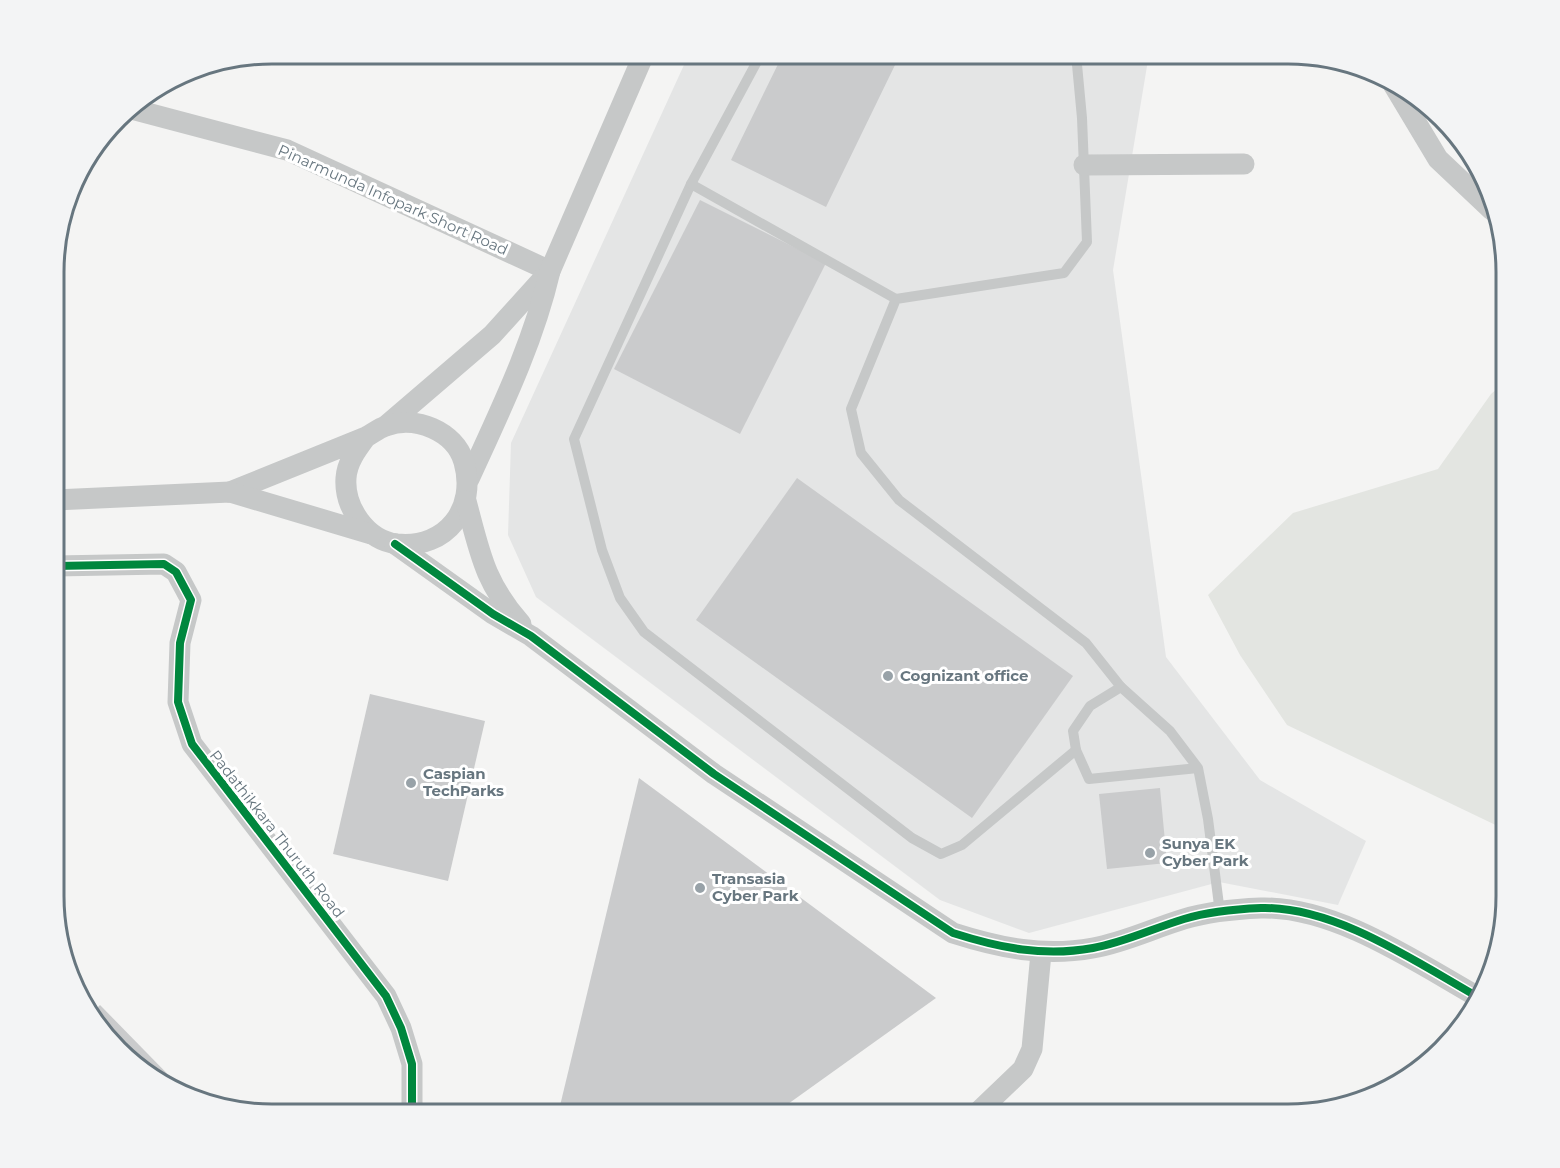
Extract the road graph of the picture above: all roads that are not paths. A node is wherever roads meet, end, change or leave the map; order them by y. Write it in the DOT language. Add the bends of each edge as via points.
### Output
graph roads {
  1 [pos="640,64"];
  2 [pos="755,64"];
  3 [pos="1077,65"];
  4 [pos="1402,100"];
  5 [pos="141,111"];
  6 [pos="1084,165"];
  7 [pos="1244,165"];
  8 [pos="692,184"];
  9 [pos="1482,200"];
  10 [pos="550,271"];
  11 [pos="896,299"];
  12 [pos="386,426"];
  13 [pos="366,437"];
  14 [pos="468,479"];
  15 [pos="230,492"];
  16 [pos="64,500"];
  17 [pos="466,501"];
  18 [pos="374,535"];
  19 [pos="395,544"];
  20 [pos="64,566"];
  21 [pos="531,636"];
  22 [pos="1121,687"];
  23 [pos="1076,750"];
  24 [pos="1198,768"];
  25 [pos="1220,913"];
  26 [pos="1041,953"];
  27 [pos="1471,993"];
  28 [pos="412,1103"];
  29 [pos="987,1104"];
  1 -- 10 [label="street"];
  2 -- 8 [label="lane"];
  3 -- 6 [label="lane"];
  4 -- 9 [label="street" via="1438,159"];
  5 -- 10 [label="street, Pinarmunda Infopark Short Road" via="287,150"];
  6 -- 7 [label="street"];
  6 -- 11 [label="lane" via="1086,242 1064,273"];
  8 -- 11 [label="lane"];
  8 -- 23 [label="lane" via="574,440 602,550 620,598 644,632 912,838 941,854 962,845"];
  10 -- 12 [label="street" via="492,335"];
  10 -- 14 [label="street" via="542,307 516,377"];
  11 -- 22 [label="lane" via="850,409 861,453 899,500 1086,643"];
  12 -- 13 [label="street"];
  12 -- 14 [label="street" via="408,422 430,426 449,439 462,457"];
  13 -- 15 [label="street"];
  13 -- 18 [label="street" via="352,455 346,477 353,510"];
  14 -- 17 [label="street"];
  15 -- 16 [label="street"];
  15 -- 18 [label="street"];
  17 -- 19 [label="street" via="456,521 439,536 418,544"];
  17 -- 21 [label="street" via="484,570 495,592"];
  18 -- 19 [label="street"];
  19 -- 21 [label="street" via="493,614"];
  20 -- 28 [label="street, Padathikkara Thuruth Road" via="164,564 176,572 191,600 180,643 178,702 192,744 386,996 412,1065"];
  21 -- 26 [label="street" via="714,774 953,933 998,947"];
  22 -- 23 [label="lane" via="1090,706 1073,731"];
  22 -- 24 [label="lane" via="1170,731"];
  23 -- 24 [label="lane" via="1089,779"];
  24 -- 25 [label="lane"];
  25 -- 26 [label="street" via="1187,918 1094,948"];
  25 -- 27 [label="street" via="1262,908 1321,917 1376,940"];
  26 -- 29 [label="street" via="1032,1049 1023,1069"];
}
